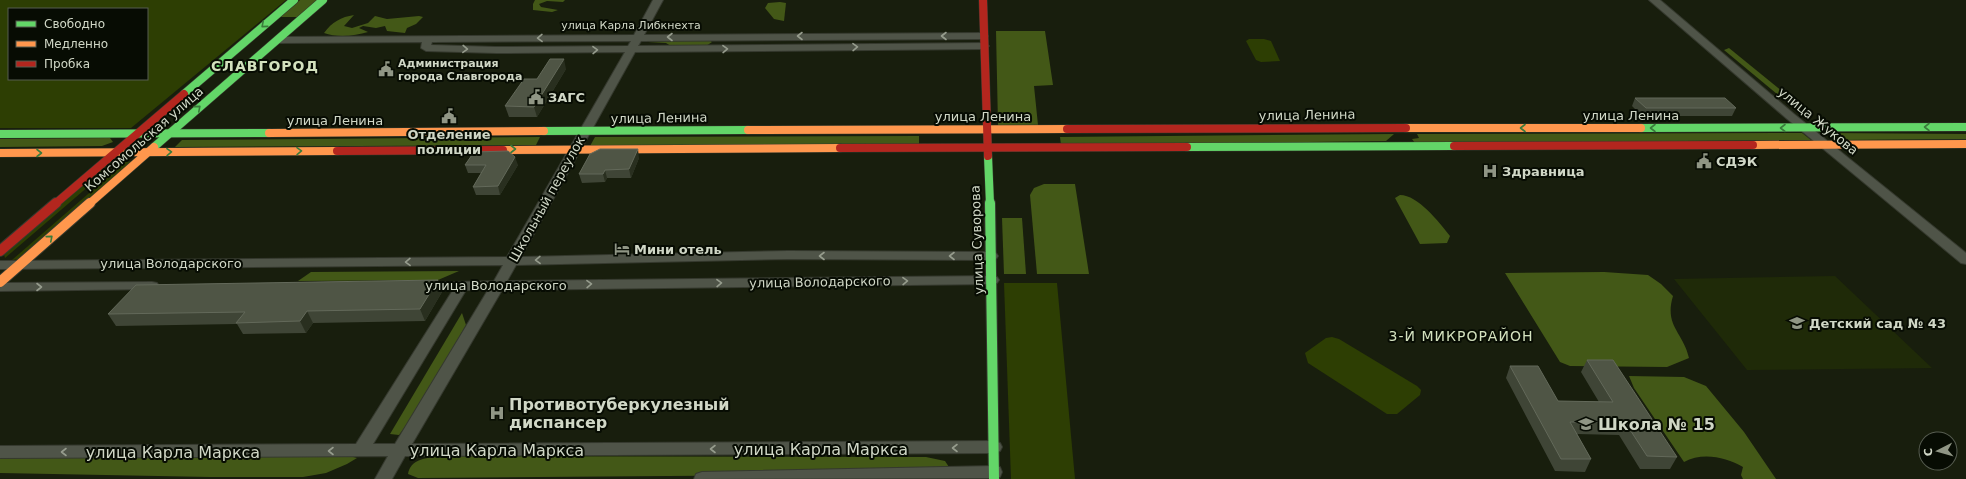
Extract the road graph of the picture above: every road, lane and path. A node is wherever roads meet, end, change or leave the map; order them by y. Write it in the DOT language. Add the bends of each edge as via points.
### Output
graph roads {
  1 [pos="294,0"];
  2 [pos="323,0"];
  3 [pos="658,0"];
  4 [pos="983,0"];
  5 [pos="1654,0"];
  6 [pos="983,36"];
  7 [pos="637,37"];
  8 [pos="279,40"];
  9 [pos="426,43"];
  10 [pos="984,46"];
  11 [pos="630,50"];
  12 [pos="1966,127"];
  13 [pos="1390,128"];
  14 [pos="1804,128"];
  15 [pos="986,129"];
  16 [pos="585,132"];
  17 [pos="0,134"];
  18 [pos="137,134"];
  19 [pos="169,134"];
  20 [pos="1824,144"];
  21 [pos="1966,144"];
  22 [pos="1407,146"];
  23 [pos="988,148"];
  24 [pos="575,149"];
  25 [pos="0,153"];
  26 [pos="115,153"];
  27 [pos="147,153"];
  28 [pos="0,251"];
  29 [pos="1963,255"];
  30 [pos="991,256"];
  31 [pos="512,261"];
  32 [pos="0,265"];
  33 [pos="19,265"];
  34 [pos="992,280"];
  35 [pos="0,282"];
  36 [pos="498,285"];
  37 [pos="164,286"];
  38 [pos="407,286"];
  39 [pos="462,286"];
  40 [pos="0,287"];
  41 [pos="994,447"];
  42 [pos="360,451"];
  43 [pos="401,451"];
  44 [pos="0,452"];
  45 [pos="994,476"];
  46 [pos="383,479"];
  47 [pos="702,479"];
  1 -- 18 [label="street, Комсомольская улица, one-way"];
  2 -- 8 [label="street, Комсомольская улица"];
  3 -- 7 [label="street, Школьный переулок"];
  4 -- 6 [label="street, улица Суворова"];
  5 -- 14 [label="street, улица Жукова"];
  6 -- 7 [label="street, улица Карла Либкнехта, one-way"];
  6 -- 10 [label="street, улица Суворова"];
  7 -- 9 [label="street, улица Карла Либкнехта, one-way"];
  7 -- 11 [label="street, Школьный переулок"];
  8 -- 9 [label="street, улица Карла Либкнехта"];
  19 -- 8 [label="street, Комсомольская улица, one-way"];
  9 -- 11 [label="street, улица Карла Либкнехта, one-way"];
  11 -- 10 [label="street, улица Карла Либкнехта, one-way"];
  10 -- 15 [label="street, улица Суворова"];
  11 -- 16 [label="street, Школьный переулок"];
  12 -- 14 [label="street, улица Ленина, one-way"];
  14 -- 13 [label="street, улица Ленина, one-way"];
  13 -- 15 [label="street, улица Ленина"];
  13 -- 22 [label="street"];
  14 -- 20 [label="street, улица Жукова"];
  15 -- 16 [label="street, улица Ленина"];
  15 -- 23 [label="street, улица Суворова"];
  16 -- 19 [label="street, улица Ленина"];
  16 -- 24 [label="street, Школьный переулок"];
  17 -- 18 [label="street, улица Ленина"];
  18 -- 19 [label="street, улица Ленина"];
  18 -- 26 [label="street, Комсомольская улица"];
  19 -- 27 [label="street, Комсомольская улица"];
  20 -- 21 [label="street"];
  20 -- 22 [label="street"];
  20 -- 29 [label="street, улица Жукова"];
  22 -- 23 [label="street"];
  23 -- 24 [label="street"];
  23 -- 30 [label="street, улица Суворова"];
  27 -- 24 [label="street, one-way"];
  24 -- 31 [label="street, Школьный переулок"];
  25 -- 26 [label="street, one-way"];
  26 -- 27 [label="street"];
  26 -- 28 [label="street, Комсомольская улица"];
  33 -- 27 [label="street, Комсомольская улица, one-way"];
  30 -- 31 [label="street, улица Володарского, one-way" via="788,256"];
  30 -- 34 [label="street, улица Суворова"];
  31 -- 33 [label="street, улица Володарского, one-way"];
  31 -- 36 [label="street, Школьный переулок"];
  32 -- 33 [label="street, улица Володарского"];
  33 -- 35 [label="street, Комсомольская улица"];
  36 -- 34 [label="street, улица Володарского, one-way"];
  34 -- 41 [label="street, улица Суворова"];
  36 -- 39 [label="street, улица Володарского"];
  36 -- 43 [label="street, Школьный переулок"];
  40 -- 37 [label="street, улица Володарского, one-way"];
  38 -- 39 [label="street, улица Володарского"];
  39 -- 42 [label="street"];
  41 -- 43 [label="street, улица Карла Маркса, one-way"];
  41 -- 45 [label="street, улица Суворова"];
  42 -- 43 [label="street, улица Карла Маркса"];
  42 -- 44 [label="street, улица Карла Маркса, one-way"];
  43 -- 46 [label="street, Школьный переулок"];
  45 -- 47 [label="street, улица Карла Маркса"];
}
